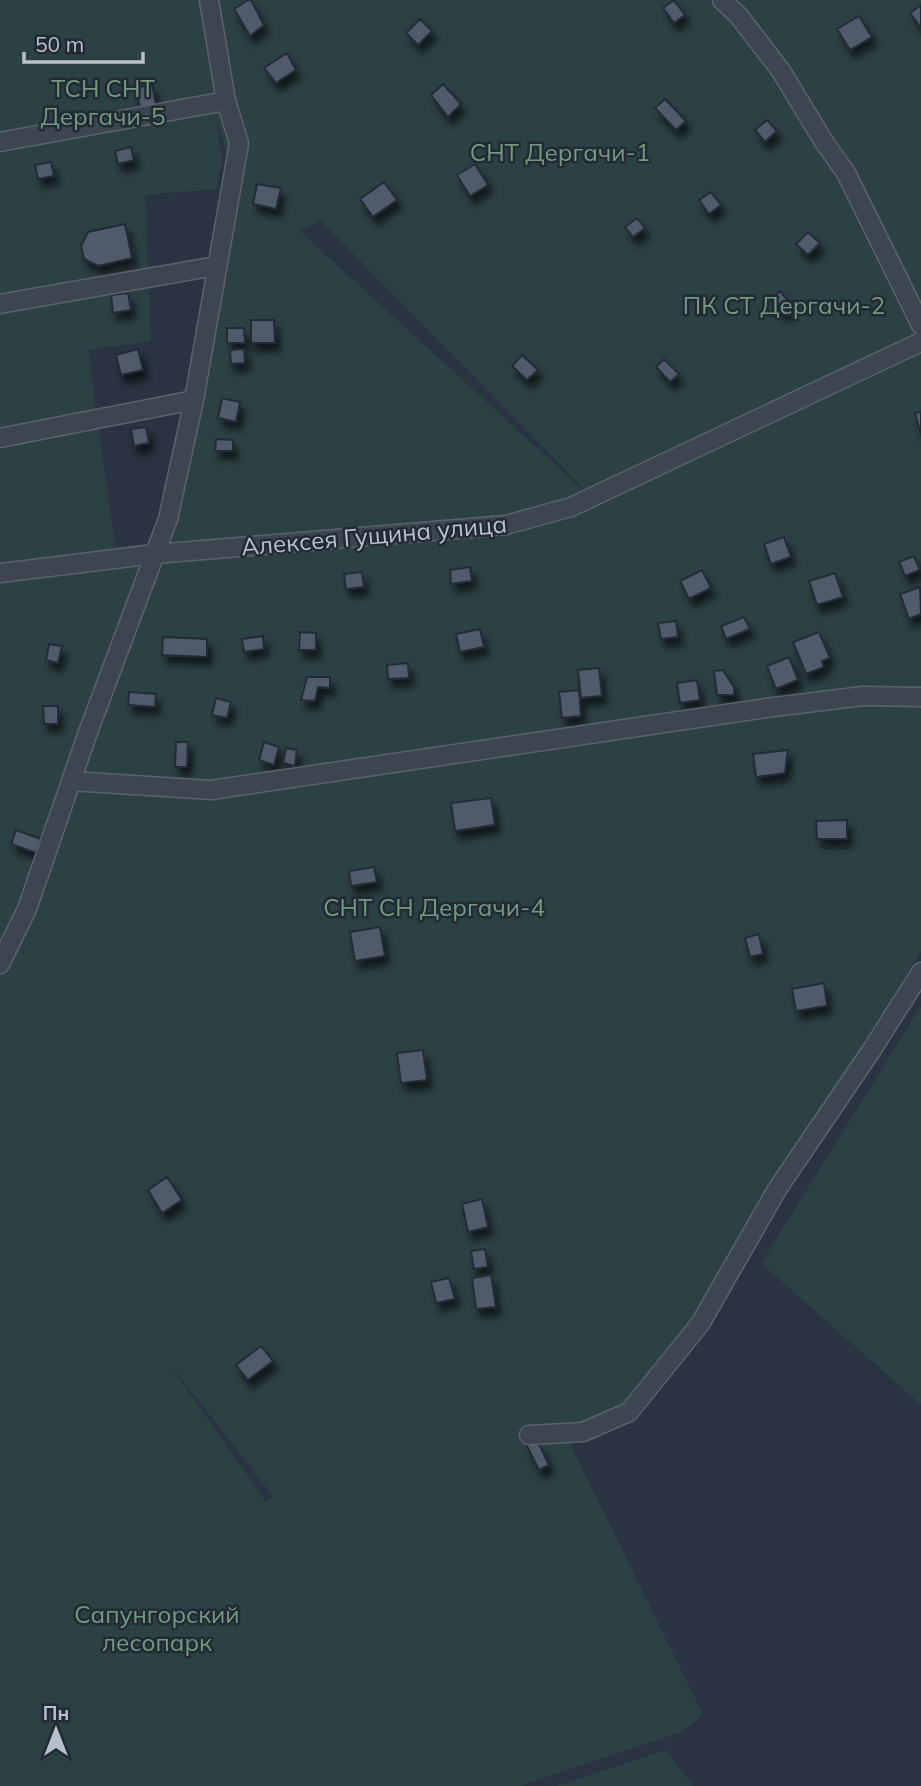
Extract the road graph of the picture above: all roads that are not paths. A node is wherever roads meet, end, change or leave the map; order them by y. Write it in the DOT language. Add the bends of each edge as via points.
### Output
graph roads {
  1 [pos="209,0"];
  2 [pos="723,0"];
  3 [pos="226,101"];
  4 [pos="0,142"];
  5 [pos="216,266"];
  6 [pos="0,304"];
  7 [pos="921,325"];
  8 [pos="921,342"];
  9 [pos="194,400"];
  10 [pos="0,438"];
  11 [pos="155,554"];
  12 [pos="0,573"];
  13 [pos="921,697"];
  14 [pos="71,780"];
  15 [pos="0,964"];
  16 [pos="921,972"];
  17 [pos="529,1434"];
  1 -- 3 [label="street"];
  2 -- 7 [label="street" via="781,71 846,173"];
  3 -- 4 [label="street"];
  3 -- 5 [label="street" via="239,143"];
  5 -- 6 [label="street"];
  5 -- 9 [label="street"];
  8 -- 11 [label="street, Алексея Гущина улица" via="571,507 506,525"];
  9 -- 10 [label="street"];
  9 -- 11 [label="street" via="168,519"];
  11 -- 12 [label="street, Алексея Гущина улица"];
  11 -- 14 [label="street"];
  13 -- 14 [label="street" via="863,696 766,708 211,790"];
  14 -- 15 [label="street" via="27,909"];
  16 -- 17 [label="street" via="778,1188 700,1324 629,1412 583,1432"];
}
